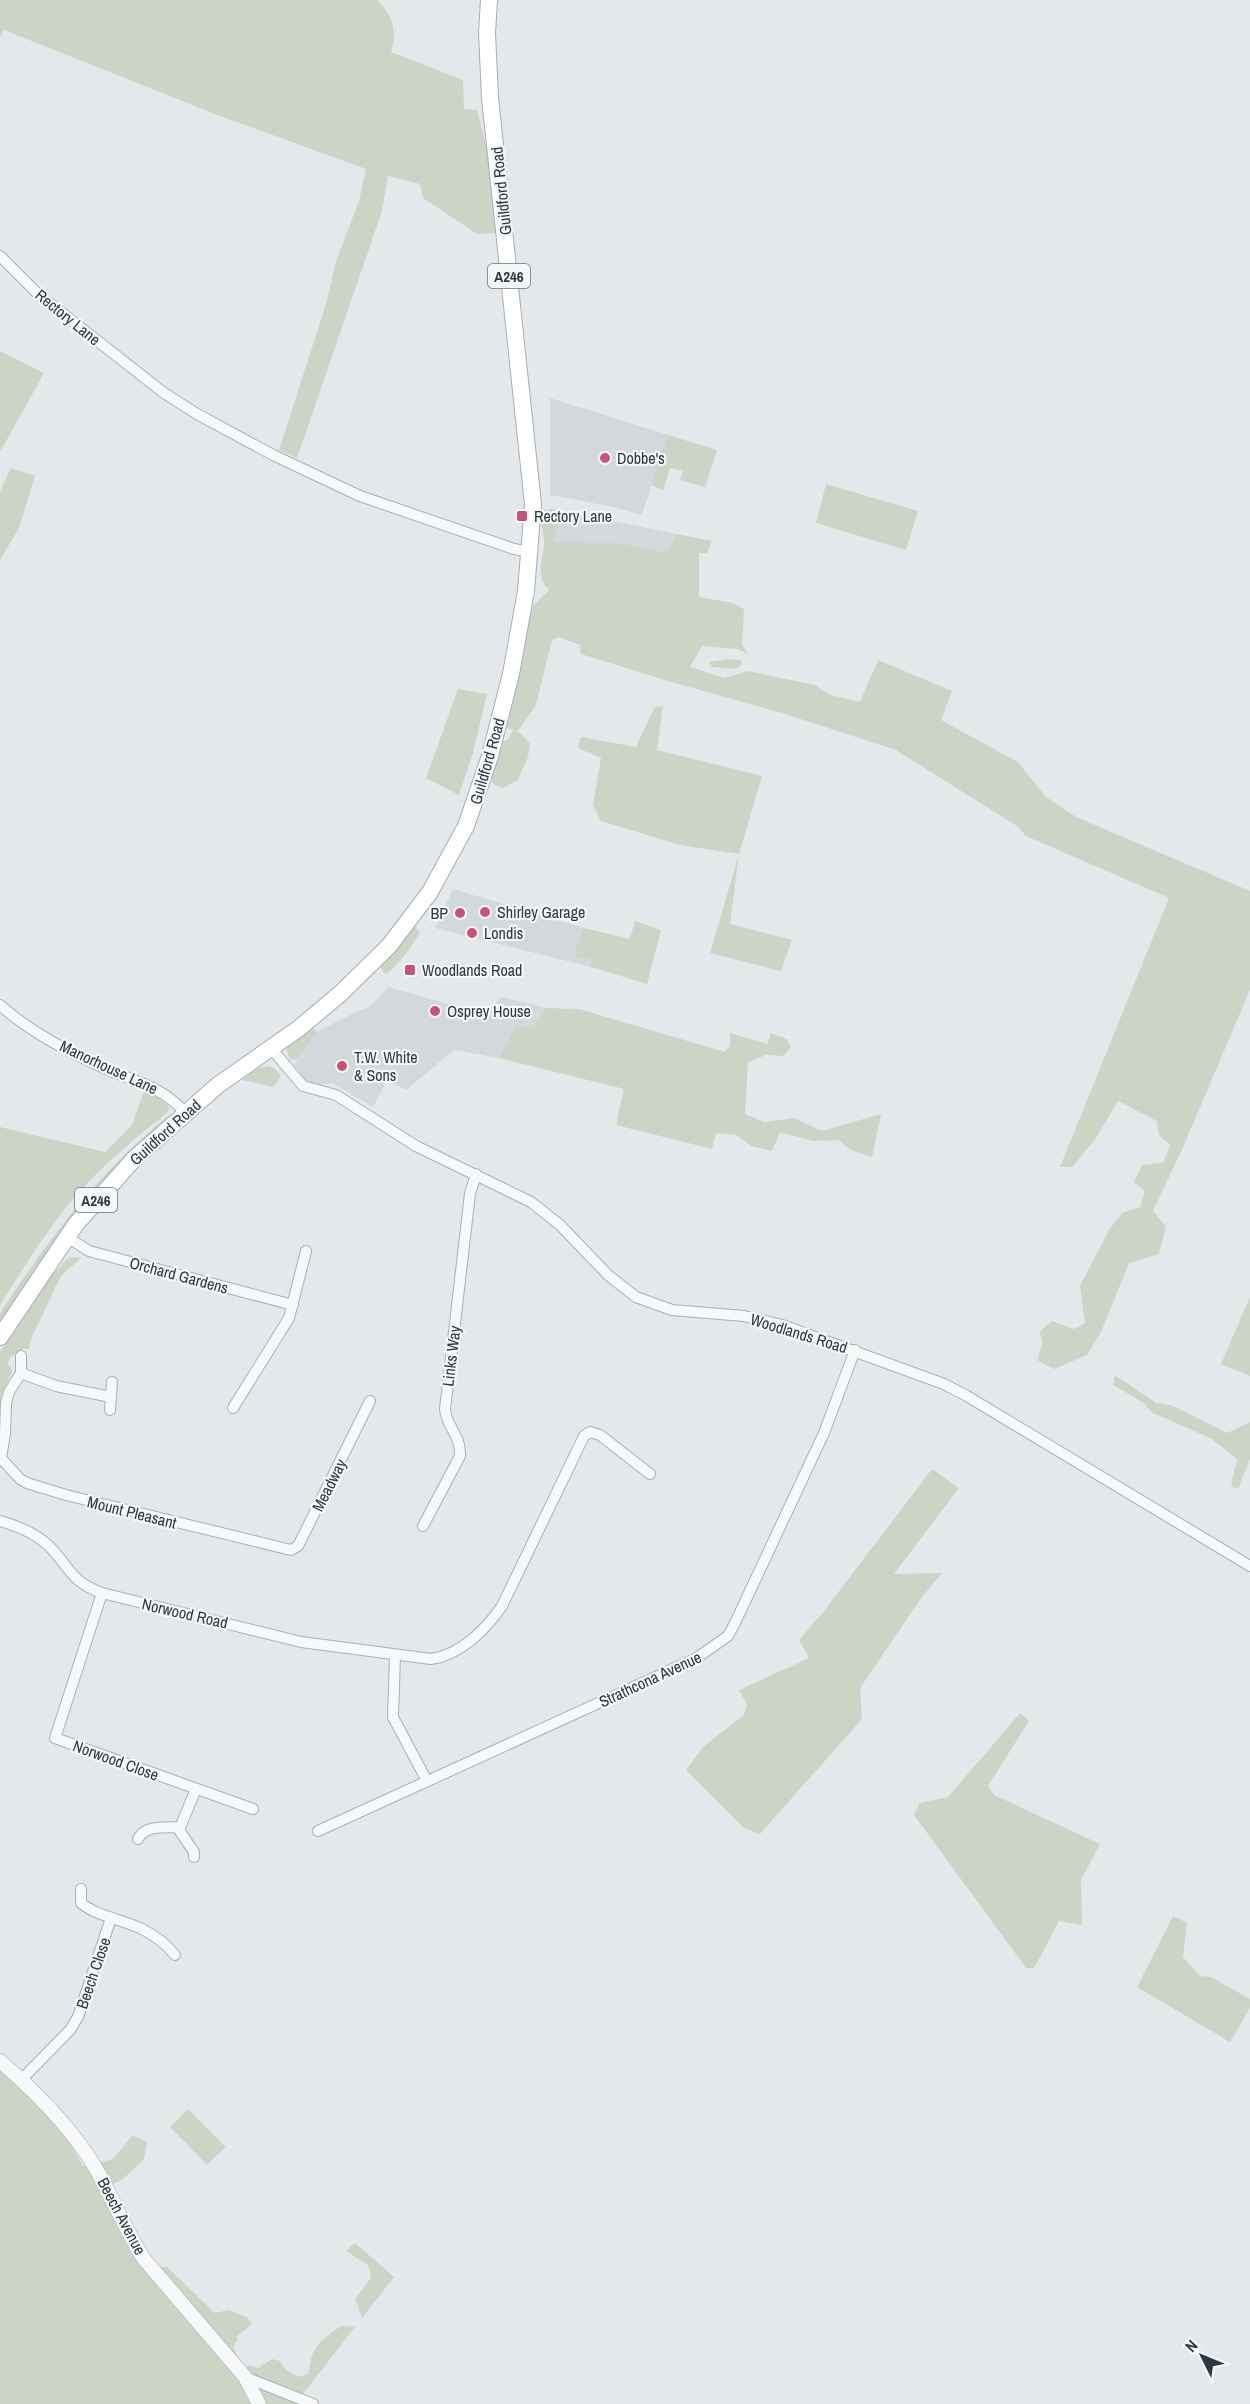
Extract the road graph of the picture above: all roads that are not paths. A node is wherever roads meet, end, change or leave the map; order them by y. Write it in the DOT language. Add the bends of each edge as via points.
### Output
graph roads {
  1 [pos="489,0"];
  2 [pos="0,256"];
  3 [pos="531,552"];
  4 [pos="0,1005"];
  5 [pos="271,1048"];
  6 [pos="186,1112"];
  7 [pos="476,1174"];
  8 [pos="67,1237"];
  9 [pos="306,1251"];
  10 [pos="293,1305"];
  11 [pos="0,1337"];
  12 [pos="855,1350"];
  13 [pos="21,1356"];
  14 [pos="21,1373"];
  15 [pos="112,1382"];
  16 [pos="111,1396"];
  17 [pos="370,1401"];
  18 [pos="233,1408"];
  19 [pos="110,1410"];
  20 [pos="0,1457"];
  21 [pos="651,1474"];
  22 [pos="0,1521"];
  23 [pos="423,1526"];
  24 [pos="274,1546"];
  25 [pos="1250,1566"];
  26 [pos="102,1593"];
  27 [pos="395,1656"];
  28 [pos="427,1781"];
  29 [pos="196,1789"];
  30 [pos="253,1809"];
  31 [pos="180,1827"];
  32 [pos="318,1831"];
  33 [pos="138,1839"];
  34 [pos="194,1857"];
  35 [pos="81,1890"];
  36 [pos="111,1918"];
  37 [pos="176,1955"];
  38 [pos="0,2061"];
  39 [pos="21,2079"];
  40 [pos="245,2378"];
  41 [pos="259,2404"];
  42 [pos="313,2404"];
  1 -- 3 [label="main road, Guildford Road / A246" via="490,98 533,504"];
  2 -- 3 [label="street, Rectory Lane" via="39,295 164,393 227,431 360,496"];
  3 -- 5 [label="main road, Guildford Road / A246" via="500,717 478,795 454,852 424,901 388,946 340,993"];
  4 -- 6 [label="street, Manorhouse Lane" via="66,1050 163,1092"];
  5 -- 6 [label="main road, Guildford Road / A246"];
  5 -- 7 [label="street, Woodlands Road" via="303,1086 336,1095 416,1146"];
  6 -- 8 [label="main road, Guildford Road / A246" via="112,1182"];
  7 -- 12 [label="street, Woodlands Road" via="546,1213 608,1275 636,1297 672,1310 761,1319"];
  7 -- 23 [label="street, Links Way" via="470,1194 445,1409 461,1444 460,1456"];
  8 -- 10 [label="street, Orchard Gardens" via="89,1251"];
  8 -- 11 [label="main road, Guildford Road / A246"];
  9 -- 10 [label="street"];
  10 -- 18 [label="street" via="282,1331"];
  12 -- 25 [label="street, Woodlands Road" via="967,1396"];
  12 -- 28 [label="street, Strathcona Avenue" via="824,1433 728,1636 695,1659"];
  13 -- 14 [label="street"];
  14 -- 16 [label="street" via="56,1386"];
  14 -- 20 [label="street" via="9,1392"];
  15 -- 16 [label="street"];
  16 -- 19 [label="street"];
  17 -- 24 [label="street, Meadway" via="298,1546 291,1550"];
  20 -- 24 [label="street, Mount Pleasant" via="27,1483"];
  21 -- 27 [label="street, Norwood Road" via="600,1435 590,1432 578,1443 492,1622 466,1644 440,1658"];
  22 -- 26 [label="street, Norwood Road" via="36,1536 80,1583"];
  26 -- 27 [label="street, Norwood Road" via="301,1642"];
  26 -- 29 [label="street, Norwood Close" via="55,1738"];
  27 -- 28 [label="street" via="393,1717"];
  28 -- 32 [label="street, Strathcona Avenue"];
  29 -- 30 [label="street, Norwood Close"];
  29 -- 31 [label="street"];
  31 -- 33 [label="street" via="152,1828"];
  31 -- 34 [label="street"];
  35 -- 36 [label="street, Beech Close" via="81,1903"];
  36 -- 37 [label="street, Beech Close" via="141,1928"];
  36 -- 39 [label="street, Beech Close" via="78,2017"];
  38 -- 39 [label="street, Beech Avenue"];
  39 -- 40 [label="street, Beech Avenue" via="85,2152 144,2259"];
  40 -- 41 [label="street, Beech Avenue"];
  40 -- 42 [label="street"];
}
